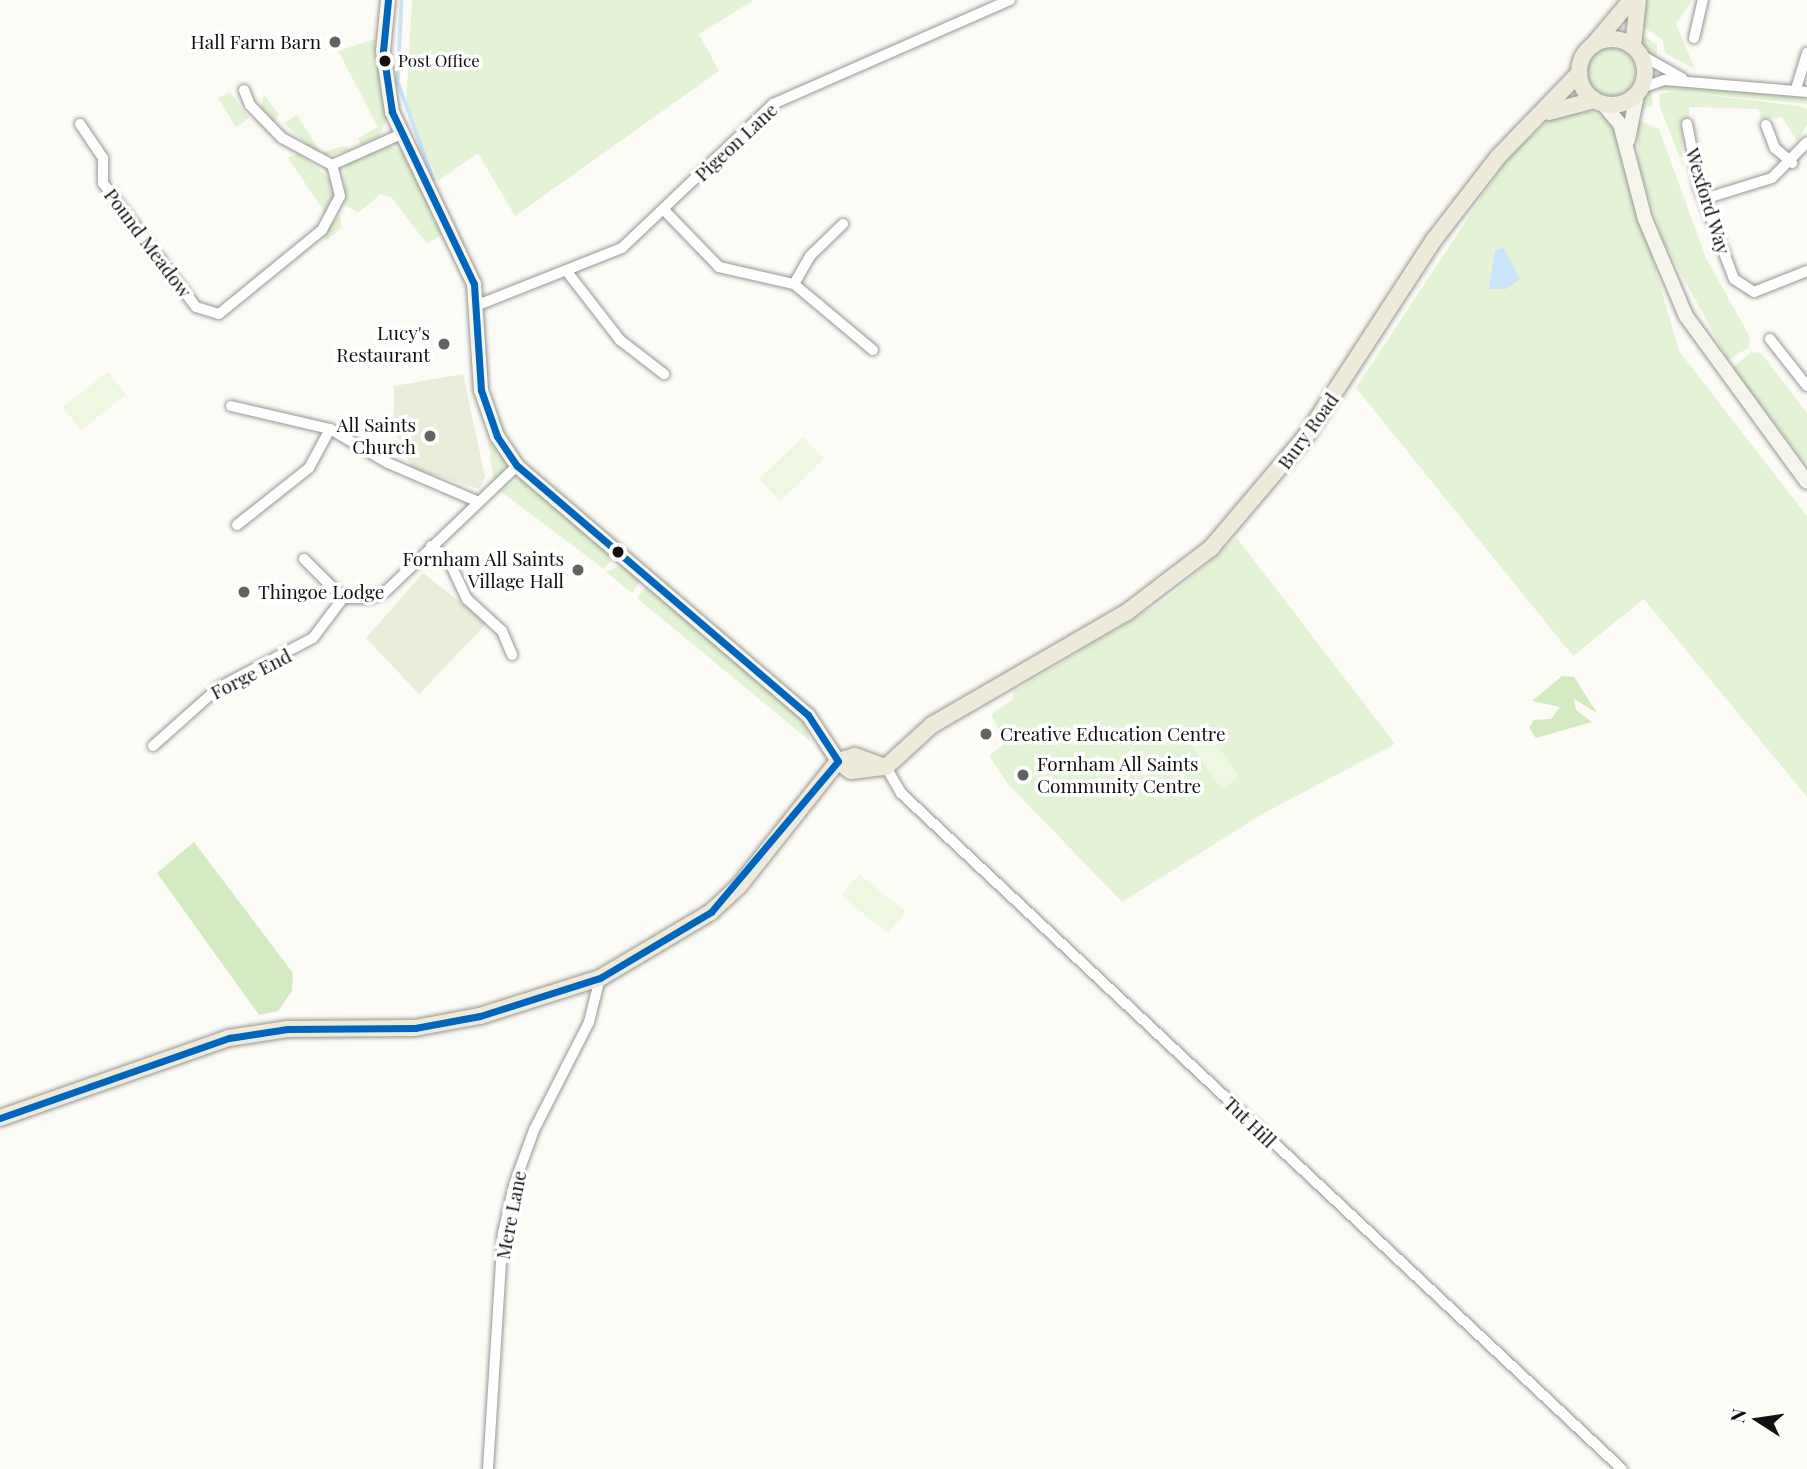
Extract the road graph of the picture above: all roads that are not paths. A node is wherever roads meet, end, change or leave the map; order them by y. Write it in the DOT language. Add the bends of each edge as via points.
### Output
graph roads {
  1 [pos="388,0"];
  2 [pos="1010,0"];
  3 [pos="1631,0"];
  4 [pos="1638,0"];
  5 [pos="1703,0"];
  6 [pos="1694,38"];
  7 [pos="1595,44"];
  8 [pos="1637,51"];
  9 [pos="1807,53"];
  10 [pos="1579,73"];
  11 [pos="1689,81"];
  12 [pos="1796,89"];
  13 [pos="244,90"];
  14 [pos="1639,91"];
  15 [pos="1807,92"];
  16 [pos="1599,102"];
  17 [pos="1540,115"];
  18 [pos="80,124"];
  19 [pos="1687,124"];
  20 [pos="1766,125"];
  21 [pos="398,135"];
  22 [pos="1807,142"];
  23 [pos="1628,145"];
  24 [pos="1792,163"];
  25 [pos="332,166"];
  26 [pos="1704,199"];
  27 [pos="664,210"];
  28 [pos="843,224"];
  29 [pos="1807,271"];
  30 [pos="568,273"];
  31 [pos="794,284"];
  32 [pos="478,305"];
  33 [pos="1770,339"];
  34 [pos="873,350"];
  35 [pos="664,374"];
  36 [pos="1807,386"];
  37 [pos="231,405"];
  38 [pos="330,429"];
  39 [pos="517,466"];
  40 [pos="1807,482"];
  41 [pos="474,500"];
  42 [pos="237,525"];
  43 [pos="431,546"];
  44 [pos="304,559"];
  45 [pos="343,598"];
  46 [pos="512,655"];
  47 [pos="153,746"];
  48 [pos="838,761"];
  49 [pos="886,767"];
  50 [pos="600,978"];
  51 [pos="0,1118"];
  52 [pos="488,1469"];
  53 [pos="1622,1469"];
  1 -- 21 [label="main road" via="384,72"];
  2 -- 27 [label="street, Pigeon Lane" via="774,104"];
  3 -- 7 [label="main road"];
  4 -- 8 [label="main road"];
  5 -- 6 [label="street"];
  7 -- 8 [label="main road" via="1614,39"];
  7 -- 10 [label="main road"];
  8 -- 11 [label="street"];
  8 -- 14 [label="main road"];
  9 -- 12 [label="street"];
  10 -- 16 [label="main road"];
  10 -- 17 [label="main road, Bury Road"];
  11 -- 12 [label="street"];
  11 -- 14 [label="street"];
  12 -- 15 [label="street"];
  13 -- 25 [label="street" via="250,106 282,138"];
  14 -- 16 [label="main road"];
  14 -- 23 [label="main road"];
  16 -- 17 [label="main road"];
  16 -- 23 [label="main road"];
  17 -- 49 [label="main road, Bury Road" via="1433,241 1306,436 1211,548 1175,580 932,726"];
  18 -- 25 [label="street, Pound Meadow" via="103,158 103,183 196,307 210,315 230,307 333,218 340,197"];
  19 -- 26 [label="street, Wexford Way"];
  20 -- 24 [label="street" via="1775,148"];
  21 -- 25 [label="street"];
  21 -- 32 [label="main road" via="465,260"];
  22 -- 24 [label="street"];
  23 -- 40 [label="main road" via="1648,231 1686,316"];
  24 -- 26 [label="street" via="1772,178"];
  26 -- 29 [label="street, Wexford Way" via="1722,253 1747,292"];
  27 -- 30 [label="street, Pigeon Lane" via="622,248"];
  27 -- 31 [label="street" via="719,267"];
  28 -- 31 [label="street" via="810,256"];
  30 -- 32 [label="street, Pigeon Lane"];
  30 -- 35 [label="street" via="620,340"];
  31 -- 34 [label="street"];
  32 -- 39 [label="main road" via="481,390 497,436"];
  33 -- 36 [label="street"];
  37 -- 38 [label="street"];
  38 -- 41 [label="street" via="388,463"];
  38 -- 42 [label="street" via="309,468"];
  39 -- 41 [label="street"];
  39 -- 48 [label="main road" via="808,715"];
  41 -- 43 [label="street"];
  43 -- 45 [label="street" via="385,592"];
  43 -- 46 [label="street" via="450,563 467,599 502,631"];
  44 -- 45 [label="street"];
  45 -- 47 [label="street, Forge End" via="313,638 218,688"];
  48 -- 49 [label="main road" via="851,771"];
  48 -- 50 [label="main road" via="739,887 690,926"];
  49 -- 53 [label="street, Tut Hill" via="901,793"];
  50 -- 51 [label="main road" via="480,1016 415,1028 287,1029 229,1038"];
  50 -- 52 [label="street, Mere Lane" via="589,1022 534,1130 512,1197 502,1247"];
}
